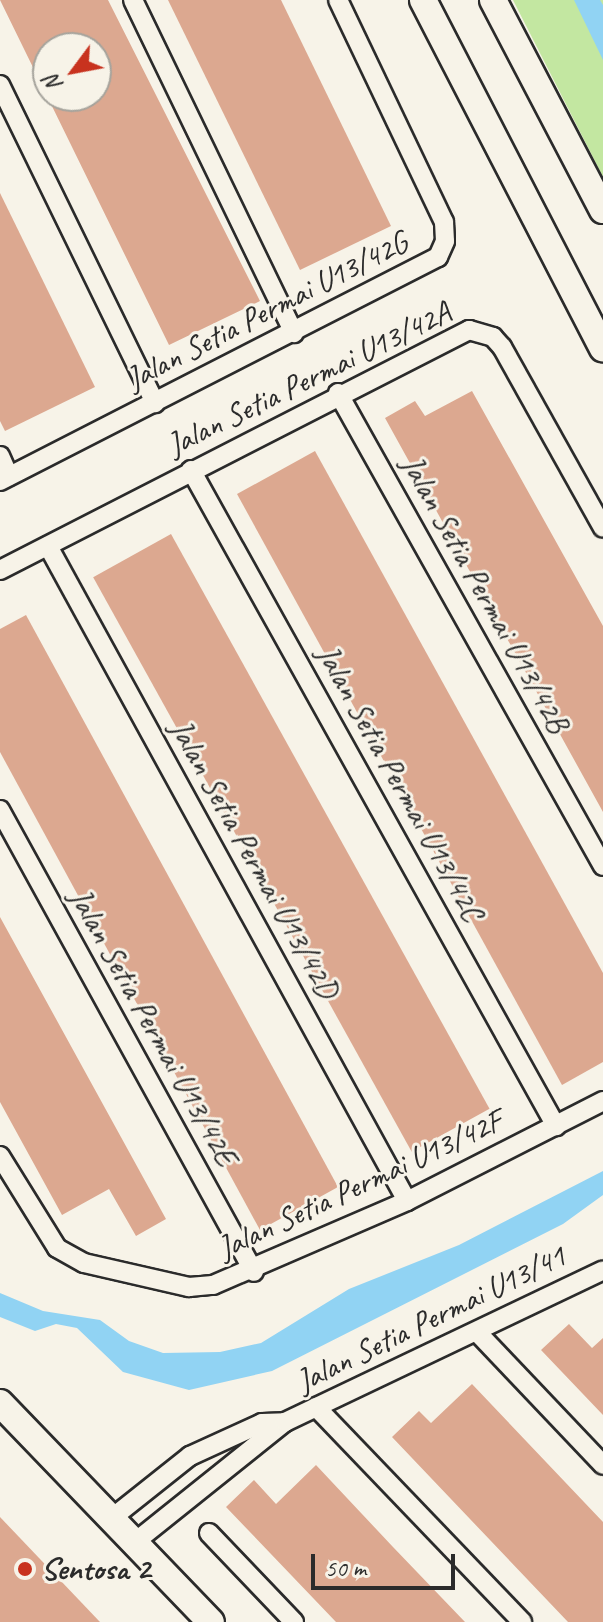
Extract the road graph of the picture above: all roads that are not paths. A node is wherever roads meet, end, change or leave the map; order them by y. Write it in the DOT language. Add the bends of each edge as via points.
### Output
graph roads {
  1 [pos="133,0"];
  2 [pos="338,0"];
  3 [pos="423,0"];
  4 [pos="493,0"];
  5 [pos="0,85"];
  6 [pos="595,176"];
  7 [pos="602,206"];
  8 [pos="294,333"];
  9 [pos="603,348"];
  10 [pos="338,393"];
  11 [pos="155,403"];
  12 [pos="0,456"];
  13 [pos="191,470"];
  14 [pos="5,478"];
  15 [pos="603,528"];
  16 [pos="48,546"];
  17 [pos="0,570"];
  18 [pos="0,810"];
  19 [pos="603,866"];
  20 [pos="603,1101"];
  21 [pos="556,1126"];
  22 [pos="0,1156"];
  23 [pos="407,1201"];
  24 [pos="603,1270"];
  25 [pos="254,1272"];
  26 [pos="477,1332"];
  27 [pos="0,1403"];
  28 [pos="316,1407"];
  29 [pos="285,1422"];
  30 [pos="603,1465"];
  31 [pos="112,1518"];
  32 [pos="209,1533"];
  33 [pos="135,1542"];
  34 [pos="211,1622"];
  35 [pos="294,1622"];
  36 [pos="522,1622"];
  1 -- 8 [label="street"];
  2 -- 8 [label="street, Jalan Setia Permai U13/42G" via="444,222 445,241 438,257 423,269"];
  3 -- 9 [label="main road"];
  4 -- 6 [label="main road"];
  5 -- 11 [label="street"];
  6 -- 7 [label="main road"];
  8 -- 11 [label="street, Jalan Setia Permai U13/42G"];
  10 -- 13 [label="street, Jalan Setia Permai U13/42A"];
  10 -- 15 [label="street, Jalan Setia Permai U13/42A" via="456,333 469,330 493,337"];
  10 -- 19 [label="street, Jalan Setia Permai U13/42B"];
  11 -- 14 [label="street, Jalan Setia Permai U13/42G"];
  12 -- 14 [label="street"];
  13 -- 16 [label="street, Jalan Setia Permai U13/42A"];
  13 -- 21 [label="street, Jalan Setia Permai U13/42C"];
  16 -- 17 [label="street, Jalan Setia Permai U13/42A"];
  16 -- 23 [label="street, Jalan Setia Permai U13/42D"];
  18 -- 25 [label="street, Jalan Setia Permai U13/42E"];
  20 -- 21 [label="street, Jalan Setia Permai U13/42F"];
  21 -- 23 [label="street, Jalan Setia Permai U13/42F"];
  22 -- 25 [label="street, Jalan Setia Permai U13/42F" via="41,1229 57,1248 84,1263 189,1287"];
  23 -- 25 [label="street, Jalan Setia Permai U13/42F"];
  24 -- 26 [label="street, Jalan Setia Permai U13/41"];
  26 -- 28 [label="street, Jalan Setia Permai U13/41"];
  26 -- 30 [label="street"];
  27 -- 31 [label="main road"];
  28 -- 29 [label="street, Jalan Setia Permai U13/41"];
  28 -- 36 [label="street"];
  29 -- 31 [label="street, Jalan Setia Permai U13/41" via="262,1423 190,1456"];
  29 -- 33 [label="street, Jalan Setia Permai U13/41"];
  31 -- 33 [label="main road"];
  32 -- 35 [label="street"];
  33 -- 34 [label="main road"];
}
